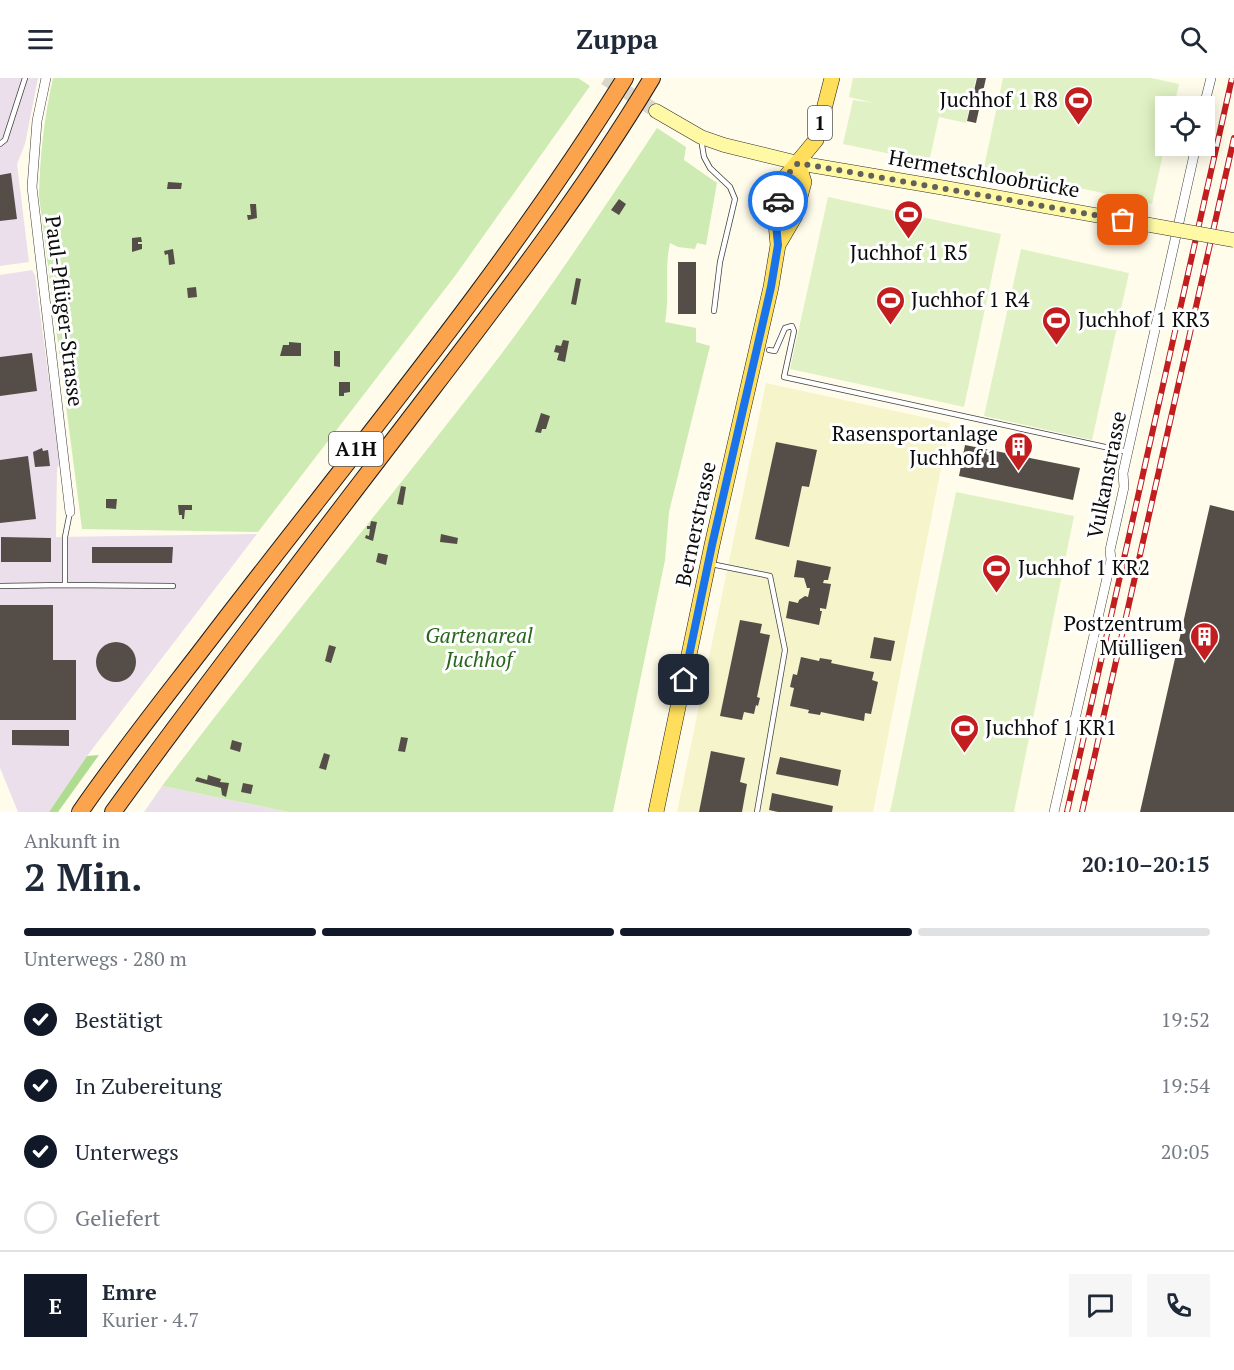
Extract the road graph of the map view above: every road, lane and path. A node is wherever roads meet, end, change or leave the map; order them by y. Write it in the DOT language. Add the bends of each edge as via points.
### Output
graph roads {
  1 [pos="25,78"];
  2 [pos="46,78"];
  3 [pos="625,78"];
  4 [pos="652,78"];
  5 [pos="832,78"];
  6 [pos="1211,78"];
  7 [pos="1206,96"];
  8 [pos="656,111"];
  9 [pos="701,137"];
  10 [pos="0,144"];
  11 [pos="1194,156"];
  12 [pos="798,163"];
  13 [pos="1234,240"];
  14 [pos="714,311"];
  15 [pos="769,350"];
  16 [pos="1128,452"];
  17 [pos="70,512"];
  18 [pos="709,563"];
  19 [pos="65,585"];
  20 [pos="0,586"];
  21 [pos="173,586"];
  22 [pos="80,812"];
  23 [pos="113,812"];
  24 [pos="656,812"];
  25 [pos="757,812"];
  26 [pos="1054,812"];
  1 -- 10 [label="lane" via="5,140"];
  2 -- 17 [label="street, Paul-Pflüger-Strasse" via="37,121 32,187"];
  3 -- 22 [label="highway, A1H" via="471,300"];
  4 -- 23 [label="highway, A1H" via="491,315"];
  5 -- 12 [label="main road, 1" via="816,140"];
  6 -- 7 [label="street"];
  8 -- 9 [label="main road, Hermetschloobrücke"];
  9 -- 12 [label="main road, Hermetschloobrücke"];
  9 -- 14 [label="lane" via="704,158 735,198 720,262"];
  11 -- 16 [label="street, Vulkanstrasse"];
  12 -- 13 [label="main road, Hermetschloobrücke, bridge"];
  12 -- 18 [label="main road, Bernerstrasse / 1" via="804,182 795,216 778,245"];
  15 -- 16 [label="lane" via="775,351 785,328 792,326 784,377"];
  16 -- 26 [label="street, Vulkanstrasse" via="1111,560"];
  17 -- 19 [label="lane" via="65,537"];
  18 -- 24 [label="main road, Bernerstrasse / 1"];
  18 -- 25 [label="lane" via="770,576 785,650"];
  19 -- 20 [label="lane"];
  19 -- 21 [label="lane"];
}
